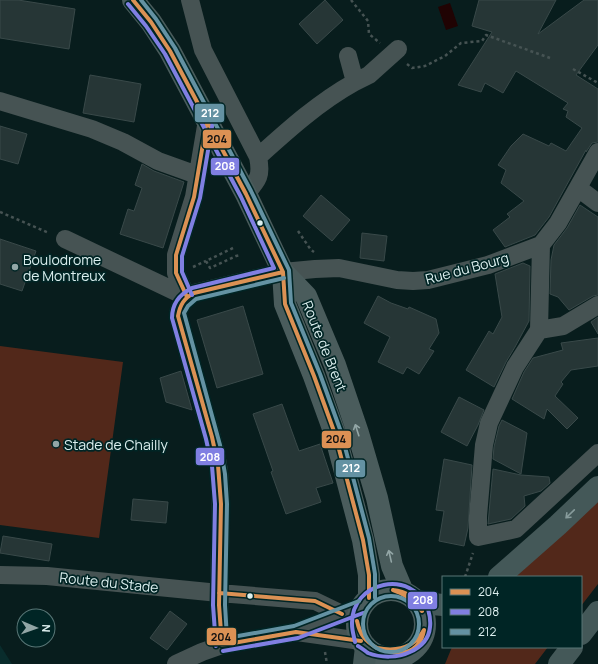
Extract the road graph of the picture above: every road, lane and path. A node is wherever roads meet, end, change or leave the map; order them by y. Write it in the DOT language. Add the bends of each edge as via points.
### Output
graph roads {
  1 [pos="133,0"];
  2 [pos="190,0"];
  3 [pos="482,41"];
  4 [pos="398,49"];
  5 [pos="348,56"];
  6 [pos="550,58"];
  7 [pos="573,69"];
  8 [pos="355,82"];
  9 [pos="598,83"];
  10 [pos="0,101"];
  11 [pos="207,120"];
  12 [pos="598,152"];
  13 [pos="258,156"];
  14 [pos="197,174"];
  15 [pos="578,188"];
  16 [pos="246,194"];
  17 [pos="598,203"];
  18 [pos="0,212"];
  19 [pos="298,231"];
  20 [pos="65,239"];
  21 [pos="541,245"];
  22 [pos="233,248"];
  23 [pos="316,252"];
  24 [pos="241,255"];
  25 [pos="206,261"];
  26 [pos="193,268"];
  27 [pos="283,272"];
  28 [pos="187,297"];
  29 [pos="598,305"];
  30 [pos="539,330"];
  31 [pos="598,453"];
  32 [pos="598,487"];
  33 [pos="478,538"];
  34 [pos="0,575"];
  35 [pos="465,576"];
  36 [pos="500,576"];
  37 [pos="219,593"];
  38 [pos="409,596"];
  39 [pos="442,605"];
  40 [pos="357,606"];
  41 [pos="598,612"];
  42 [pos="296,632"];
  43 [pos="582,633"];
  44 [pos="222,645"];
  45 [pos="571,648"];
  46 [pos="370,654"];
  47 [pos="411,658"];
  48 [pos="176,664"];
  49 [pos="559,664"];
  1 -- 11 [label="main road" via="170,51"];
  2 -- 13 [label="street" via="203,50"];
  3 -- 6 [label="path" via="486,35"];
  4 -- 8 [label="street" via="369,76"];
  5 -- 8 [label="street"];
  7 -- 9 [label="path"];
  8 -- 13 [label="street" via="294,124"];
  10 -- 14 [label="street" via="92,129 158,161"];
  11 -- 14 [label="street"];
  11 -- 16 [label="main road"];
  12 -- 15 [label="street"];
  13 -- 16 [label="street" via="260,175"];
  14 -- 28 [label="street" via="194,197 175,263 176,273"];
  15 -- 17 [label="street"];
  15 -- 21 [label="street" via="558,223"];
  16 -- 27 [label="main road"];
  18 -- 20 [label="path"];
  19 -- 23 [label="path" via="311,250"];
  20 -- 28 [label="street"];
  21 -- 27 [label="street, Rue du Bourg" via="488,266 428,280 397,280 339,268"];
  21 -- 30 [label="street"];
  22 -- 25 [label="path"];
  24 -- 25 [label="path" via="210,268"];
  25 -- 26 [label="path"];
  27 -- 28 [label="street, Rue du Bourg" via="194,293"];
  38 -- 27 [label="main road, Route de Brent, one-way" via="392,566 358,433 335,365 306,296"];
  27 -- 40 [label="main road, Route de Brent" via="285,304 336,434 363,540 369,575"];
  28 -- 37 [label="street" via="178,316 214,445 220,484"];
  29 -- 30 [label="street" via="564,326"];
  30 -- 33 [label="street" via="515,367 489,423 484,445"];
  31 -- 33 [label="street" via="516,529"];
  32 -- 36 [label="highway, one-way"];
  33 -- 35 [label="path"];
  34 -- 37 [label="street, Route du Stade" via="47,576"];
  37 -- 40 [label="street, Route du Stade"];
  37 -- 44 [label="street"];
  38 -- 39 [label="highway"];
  38 -- 40 [label="main road" via="394,590 385,590"];
  38 -- 47 [label="main road" via="420,606 425,622 424,631"];
  40 -- 42 [label="street"];
  40 -- 46 [label="main road" via="358,633"];
  41 -- 43 [label="highway"];
  42 -- 44 [label="street"];
  42 -- 46 [label="street"];
  44 -- 48 [label="street"];
  45 -- 49 [label="highway"];
  46 -- 47 [label="main road" via="385,658"];
}
